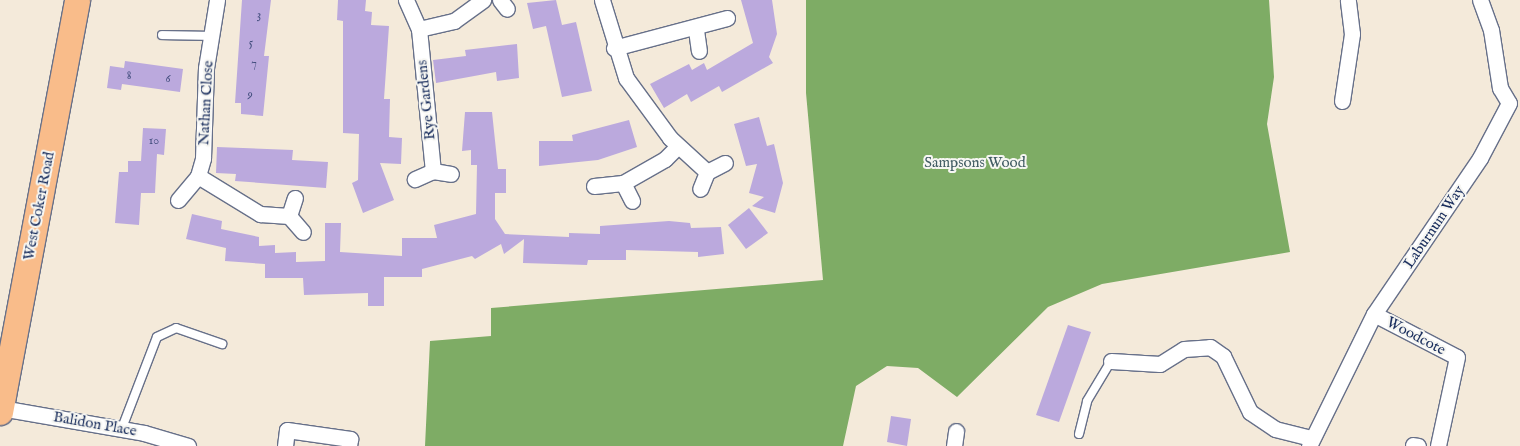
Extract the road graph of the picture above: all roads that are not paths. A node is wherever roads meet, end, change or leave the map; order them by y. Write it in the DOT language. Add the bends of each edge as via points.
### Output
graph roads {
  1 [pos="77,0"];
  2 [pos="217,0"];
  3 [pos="406,0"];
  4 [pos="483,0"];
  5 [pos="602,0"];
  6 [pos="1348,0"];
  7 [pos="1480,0"];
  8 [pos="727,18"];
  9 [pos="419,29"];
  10 [pos="696,30"];
  11 [pos="162,35"];
  12 [pos="212,36"];
  13 [pos="614,48"];
  14 [pos="699,51"];
  15 [pos="1342,101"];
  16 [pos="1514,106"];
  17 [pos="678,146"];
  18 [pos="725,163"];
  19 [pos="433,171"];
  20 [pos="707,172"];
  21 [pos="451,174"];
  22 [pos="198,176"];
  23 [pos="415,179"];
  24 [pos="623,183"];
  25 [pos="594,186"];
  26 [pos="700,189"];
  27 [pos="295,198"];
  28 [pos="178,200"];
  29 [pos="632,201"];
  30 [pos="289,216"];
  31 [pos="303,232"];
  32 [pos="1374,314"];
  33 [pos="222,344"];
  34 [pos="1111,361"];
  35 [pos="0,408"];
  36 [pos="0,412"];
  37 [pos="122,428"];
  38 [pos="1078,434"];
  39 [pos="1309,442"];
  40 [pos="188,446"];
  41 [pos="284,446"];
  42 [pos="349,446"];
  43 [pos="1438,446"];
  1 -- 35 [label="highway, West Coker Road"];
  2 -- 12 [label="street, Nathan Close"];
  3 -- 9 [label="street, Rye Gardens"];
  4 -- 9 [label="street" via="454,21"];
  5 -- 13 [label="street"];
  6 -- 15 [label="street" via="1352,34"];
  7 -- 16 [label="street, Laburnum Way" via="1491,30 1500,88"];
  8 -- 10 [label="street"];
  9 -- 19 [label="street, Rye Gardens"];
  10 -- 13 [label="street" via="679,29"];
  10 -- 14 [label="street"];
  11 -- 12 [label="lane"];
  12 -- 22 [label="street, Nathan Close"];
  13 -- 17 [label="street" via="638,98"];
  16 -- 32 [label="street, Laburnum Way"];
  17 -- 20 [label="street"];
  17 -- 24 [label="street" via="665,159"];
  18 -- 20 [label="street"];
  19 -- 21 [label="street"];
  19 -- 23 [label="street"];
  20 -- 26 [label="street"];
  22 -- 28 [label="street"];
  22 -- 30 [label="street" via="260,214"];
  24 -- 25 [label="street"];
  24 -- 29 [label="street"];
  27 -- 30 [label="street"];
  30 -- 31 [label="street"];
  32 -- 39 [label="street, Laburnum Way"];
  32 -- 43 [label="street, Woodcote" via="1457,357"];
  33 -- 37 [label="lane" via="176,328 157,337"];
  34 -- 38 [label="lane" via="1087,401"];
  34 -- 39 [label="street" via="1160,364 1184,349 1210,347 1223,356 1250,412 1274,429"];
  35 -- 36 [label="highway, West Coker Road"];
  35 -- 37 [label="street, Balidon Place"];
  37 -- 40 [label="street, Balidon Place"];
  41 -- 42 [label="street" via="287,430 350,439"];
}
